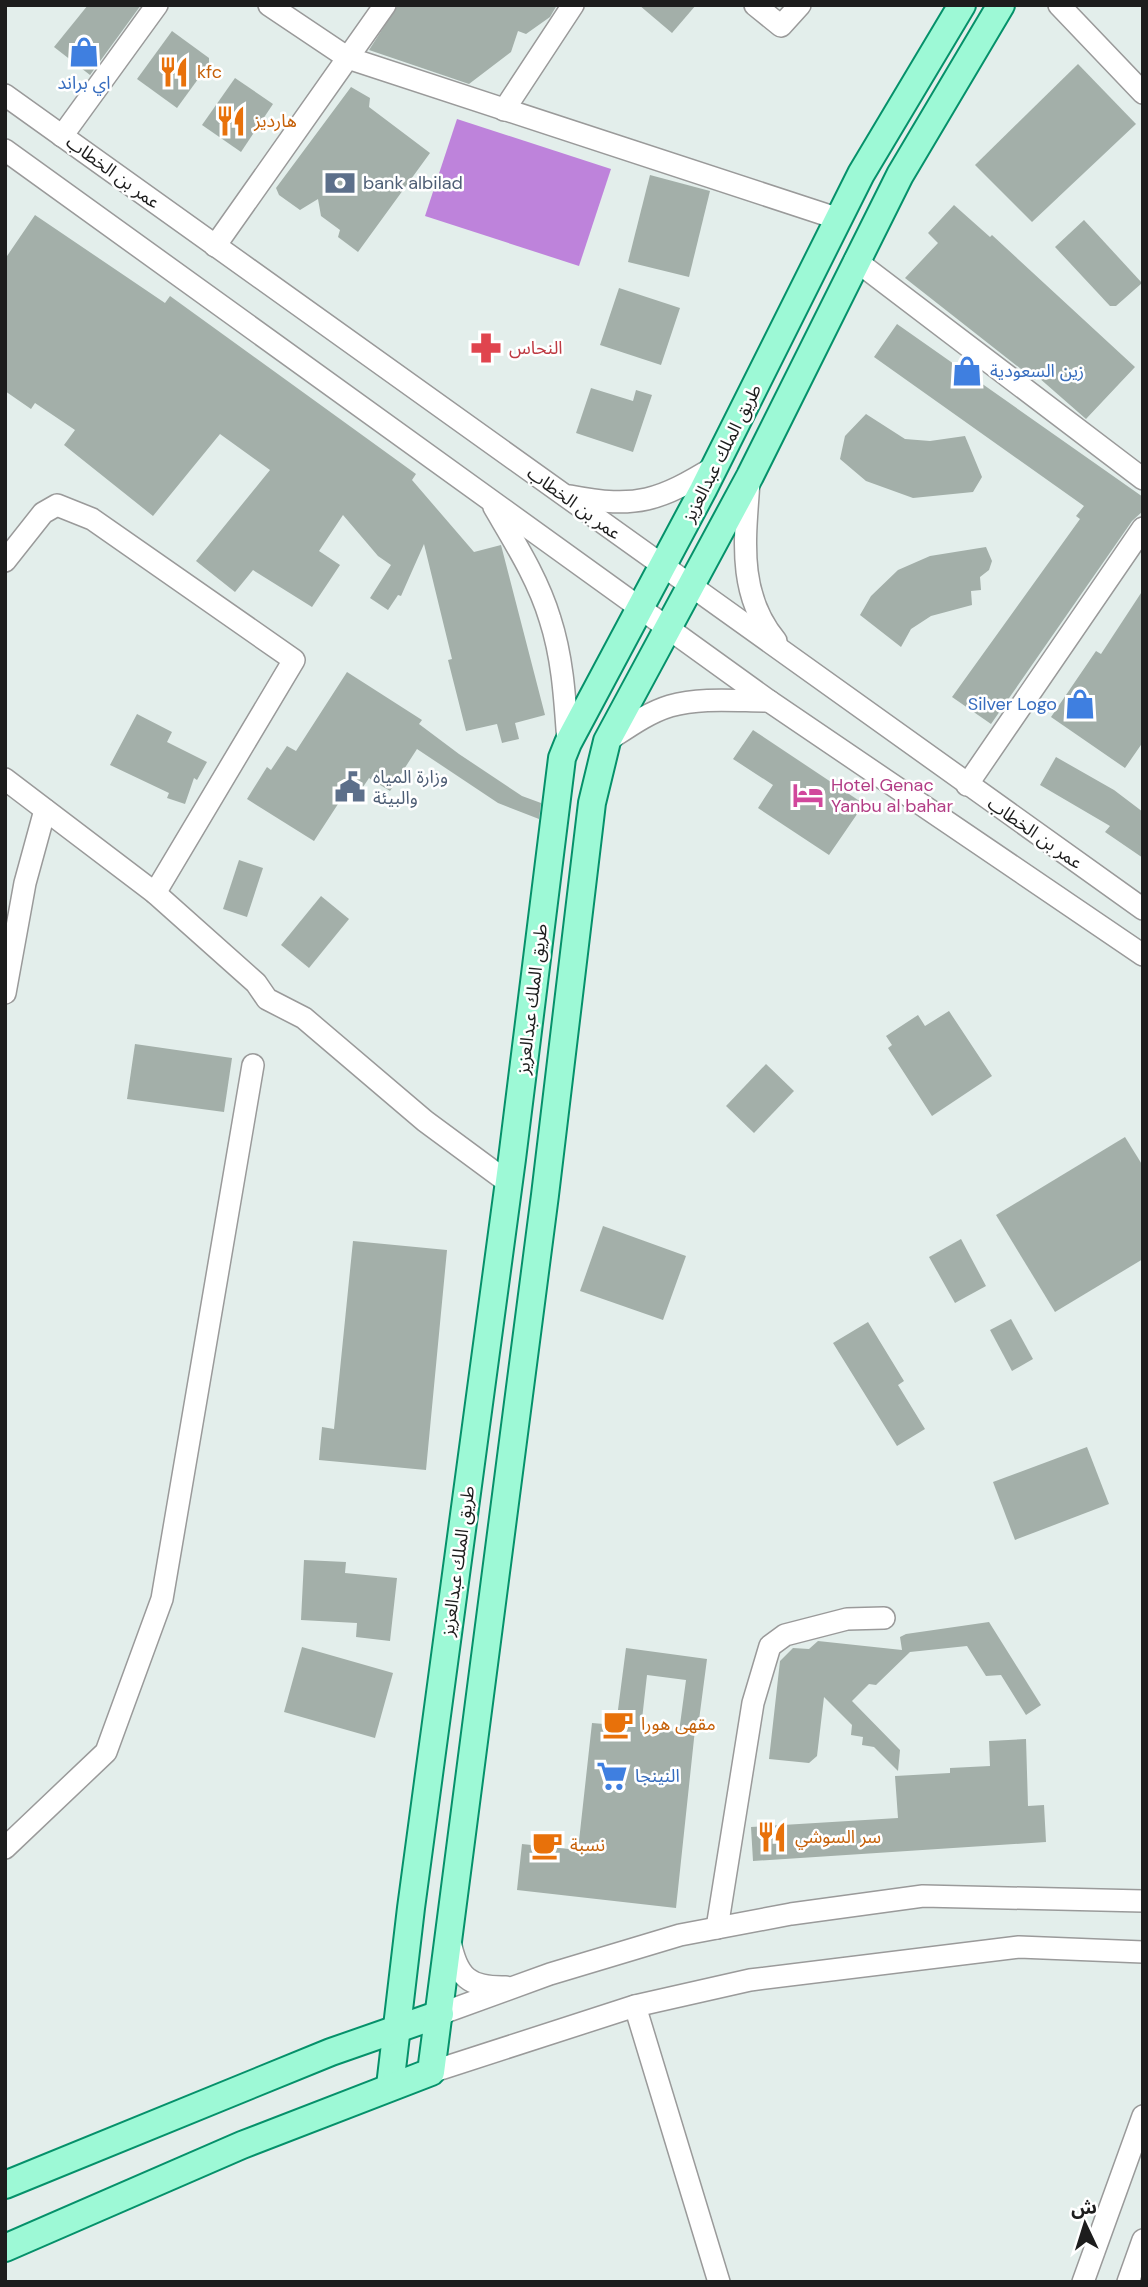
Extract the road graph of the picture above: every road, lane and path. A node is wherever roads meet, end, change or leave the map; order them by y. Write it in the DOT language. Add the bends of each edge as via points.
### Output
graph roads {
  1 [pos="157,5"];
  2 [pos="269,5"];
  3 [pos="385,5"];
  4 [pos="573,5"];
  5 [pos="755,5"];
  6 [pos="800,5"];
  7 [pos="962,5"];
  8 [pos="1001,5"];
  9 [pos="1059,5"];
  10 [pos="348,58"];
  11 [pos="1143,93"];
  12 [pos="5,95"];
  13 [pos="504,110"];
  14 [pos="62,136"];
  15 [pos="5,150"];
  16 [pos="839,219"];
  17 [pos="215,246"];
  18 [pos="855,260"];
  19 [pos="716,466"];
  20 [pos="750,476"];
  21 [pos="1143,479"];
  22 [pos="562,494"];
  23 [pos="489,499"];
  24 [pos="1143,528"];
  25 [pos="5,561"];
  26 [pos="663,566"];
  27 [pos="691,587"];
  28 [pos="640,608"];
  29 [pos="668,628"];
  30 [pos="788,656"];
  31 [pos="769,701"];
  32 [pos="607,741"];
  33 [pos="568,743"];
  34 [pos="5,779"];
  35 [pos="967,785"];
  36 [pos="45,810"];
  37 [pos="155,892"];
  38 [pos="1143,909"];
  39 [pos="1143,955"];
  40 [pos="5,993"];
  41 [pos="253,1065"];
  42 [pos="509,1184"];
  43 [pos="884,1618"];
  44 [pos="5,1849"];
  45 [pos="1143,1901"];
  46 [pos="717,1928"];
  47 [pos="449,1938"];
  48 [pos="1143,1952"];
  49 [pos="515,1987"];
  50 [pos="635,2006"];
  51 [pos="440,2014"];
  52 [pos="396,2029"];
  53 [pos="432,2071"];
  54 [pos="390,2086"];
  55 [pos="1143,2116"];
  56 [pos="5,2185"];
  57 [pos="1143,2240"];
  58 [pos="5,2248"];
  59 [pos="719,2282"];
  60 [pos="1083,2282"];
  61 [pos="1128,2282"];
  1 -- 14 [label="street"];
  2 -- 10 [label="street"];
  3 -- 10 [label="street"];
  4 -- 13 [label="street"];
  5 -- 6 [label="street" via="781,26"];
  7 -- 16 [label="main road, طريق الملك عبدالعزيز"];
  8 -- 18 [label="main road, طريق الملك عبدالعزيز"];
  9 -- 11 [label="street"];
  10 -- 13 [label="street"];
  10 -- 17 [label="street"];
  12 -- 14 [label="street, عمر بن الخطاب"];
  13 -- 16 [label="street"];
  14 -- 17 [label="street, عمر بن الخطاب"];
  15 -- 23 [label="street"];
  16 -- 19 [label="main road, طريق الملك عبدالعزيز"];
  17 -- 22 [label="street, عمر بن الخطاب"];
  18 -- 20 [label="main road, طريق الملك عبدالعزيز"];
  18 -- 21 [label="street"];
  19 -- 22 [label="street" via="680,488 628,504"];
  19 -- 26 [label="main road, طريق الملك عبدالعزيز"];
  20 -- 27 [label="main road, طريق الملك عبدالعزيز"];
  20 -- 30 [label="street" via="746,576 761,623"];
  22 -- 26 [label="street, عمر بن الخطاب"];
  23 -- 28 [label="street"];
  23 -- 33 [label="street" via="524,558 550,617"];
  24 -- 35 [label="street"];
  25 -- 37 [label="street" via="43,513 57,505 92,519 294,660"];
  26 -- 27 [label="street, عمر بن الخطاب"];
  26 -- 28 [label="main road, طريق الملك عبدالعزيز"];
  27 -- 29 [label="main road, طريق الملك عبدالعزيز"];
  27 -- 30 [label="street, عمر بن الخطاب"];
  28 -- 29 [label="street"];
  28 -- 33 [label="main road, طريق الملك عبدالعزيز"];
  29 -- 31 [label="street"];
  29 -- 32 [label="main road, طريق الملك عبدالعزيز"];
  30 -- 35 [label="street, عمر بن الخطاب"];
  31 -- 32 [label="street" via="671,706"];
  31 -- 39 [label="street"];
  32 -- 47 [label="main road, طريق الملك عبدالعزيز" via="592,803"];
  33 -- 42 [label="main road, طريق الملك عبدالعزيز" via="558,778"];
  34 -- 36 [label="street"];
  35 -- 38 [label="street, عمر بن الخطاب"];
  36 -- 37 [label="street"];
  36 -- 40 [label="street" via="25,883"];
  37 -- 42 [label="street" via="256,983 267,999 304,1018 425,1121"];
  41 -- 44 [label="street" via="162,1599 107,1752"];
  42 -- 52 [label="main road, طريق الملك عبدالعزيز"];
  43 -- 46 [label="street" via="847,1619 785,1635 770,1646 753,1703"];
  45 -- 46 [label="street" via="923,1896"];
  46 -- 49 [label="street" via="680,1935"];
  47 -- 49 [label="street" via="454,1962 466,1979 488,1987"];
  47 -- 51 [label="main road, طريق الملك عبدالعزيز"];
  48 -- 50 [label="street" via="1019,1947 750,1980"];
  49 -- 51 [label="street"];
  50 -- 53 [label="street"];
  50 -- 59 [label="street"];
  51 -- 52 [label="main road"];
  51 -- 53 [label="main road, طريق الملك عبدالعزيز"];
  52 -- 54 [label="main road, طريق الملك عبدالعزيز"];
  52 -- 56 [label="main road"];
  53 -- 54 [label="main road"];
  54 -- 58 [label="main road" via="242,2144"];
  55 -- 60 [label="street"];
  57 -- 61 [label="street"];
}
